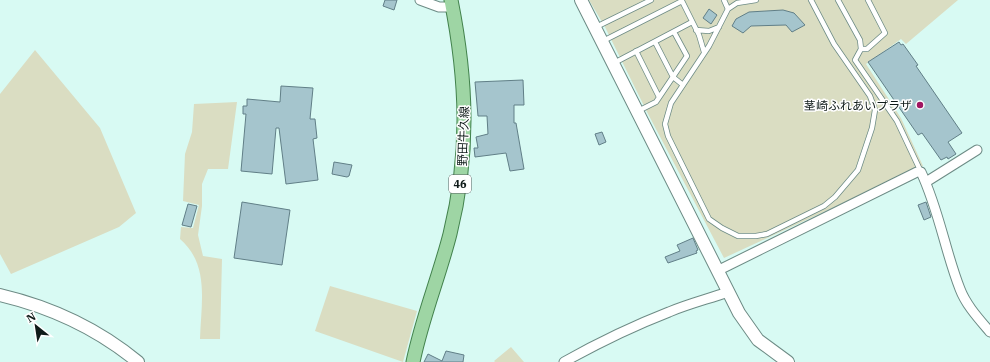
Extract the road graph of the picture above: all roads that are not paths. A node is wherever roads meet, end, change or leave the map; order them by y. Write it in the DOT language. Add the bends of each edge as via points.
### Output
graph roads {
  1 [pos="420,0"];
  2 [pos="581,0"];
  3 [pos="651,0"];
  4 [pos="682,0"];
  5 [pos="724,0"];
  6 [pos="756,0"];
  7 [pos="811,0"];
  8 [pos="838,0"];
  9 [pos="868,0"];
  10 [pos="452,4"];
  11 [pos="728,9"];
  12 [pos="692,22"];
  13 [pos="596,27"];
  14 [pos="719,27"];
  15 [pos="696,30"];
  16 [pos="674,32"];
  17 [pos="603,41"];
  18 [pos="655,42"];
  19 [pos="862,49"];
  20 [pos="636,52"];
  21 [pos="704,52"];
  22 [pos="614,63"];
  23 [pos="673,77"];
  24 [pos="683,85"];
  25 [pos="659,97"];
  26 [pos="638,111"];
  27 [pos="978,150"];
  28 [pos="921,172"];
  29 [pos="926,182"];
  30 [pos="717,271"];
  31 [pos="728,292"];
  32 [pos="0,295"];
  33 [pos="990,332"];
  34 [pos="138,362"];
  35 [pos="413,362"];
  36 [pos="564,362"];
  37 [pos="788,362"];
  1 -- 10 [label="street" via="439,6"];
  2 -- 13 [label="street"];
  3 -- 13 [label="lane"];
  4 -- 12 [label="lane"];
  4 -- 17 [label="lane"];
  5 -- 11 [label="lane"];
  6 -- 11 [label="lane" via="737,4"];
  7 -- 24 [label="lane" via="834,44 870,96 875,110 872,128 858,170 824,206 767,234 756,236 738,236 709,218 668,136 665,124 671,103"];
  8 -- 19 [label="lane" via="860,40"];
  9 -- 19 [label="lane" via="885,33 867,49"];
  10 -- 35 [label="main road, 野田牛久線 / 46" via="464,81 463,158 458,198 449,235 417,340"];
  11 -- 14 [label="lane"];
  12 -- 15 [label="lane"];
  12 -- 16 [label="lane"];
  13 -- 17 [label="street"];
  14 -- 15 [label="lane" via="709,31"];
  14 -- 21 [label="lane"];
  15 -- 21 [label="lane"];
  16 -- 18 [label="lane"];
  16 -- 23 [label="lane" via="687,56"];
  17 -- 22 [label="street"];
  18 -- 20 [label="lane"];
  18 -- 23 [label="lane"];
  19 -- 28 [label="lane" via="855,60 897,121"];
  20 -- 22 [label="lane"];
  20 -- 25 [label="lane"];
  21 -- 24 [label="lane"];
  22 -- 26 [label="street"];
  23 -- 24 [label="lane"];
  23 -- 25 [label="lane"];
  25 -- 26 [label="lane" via="656,102"];
  26 -- 30 [label="street"];
  27 -- 29 [label="street"];
  28 -- 29 [label="street"];
  28 -- 30 [label="street"];
  29 -- 33 [label="street" via="960,290"];
  30 -- 31 [label="street"];
  31 -- 36 [label="street" via="654,318 596,344"];
  31 -- 37 [label="street" via="748,328 758,340"];
  32 -- 34 [label="street" via="24,300 74,320 122,349"];
}
